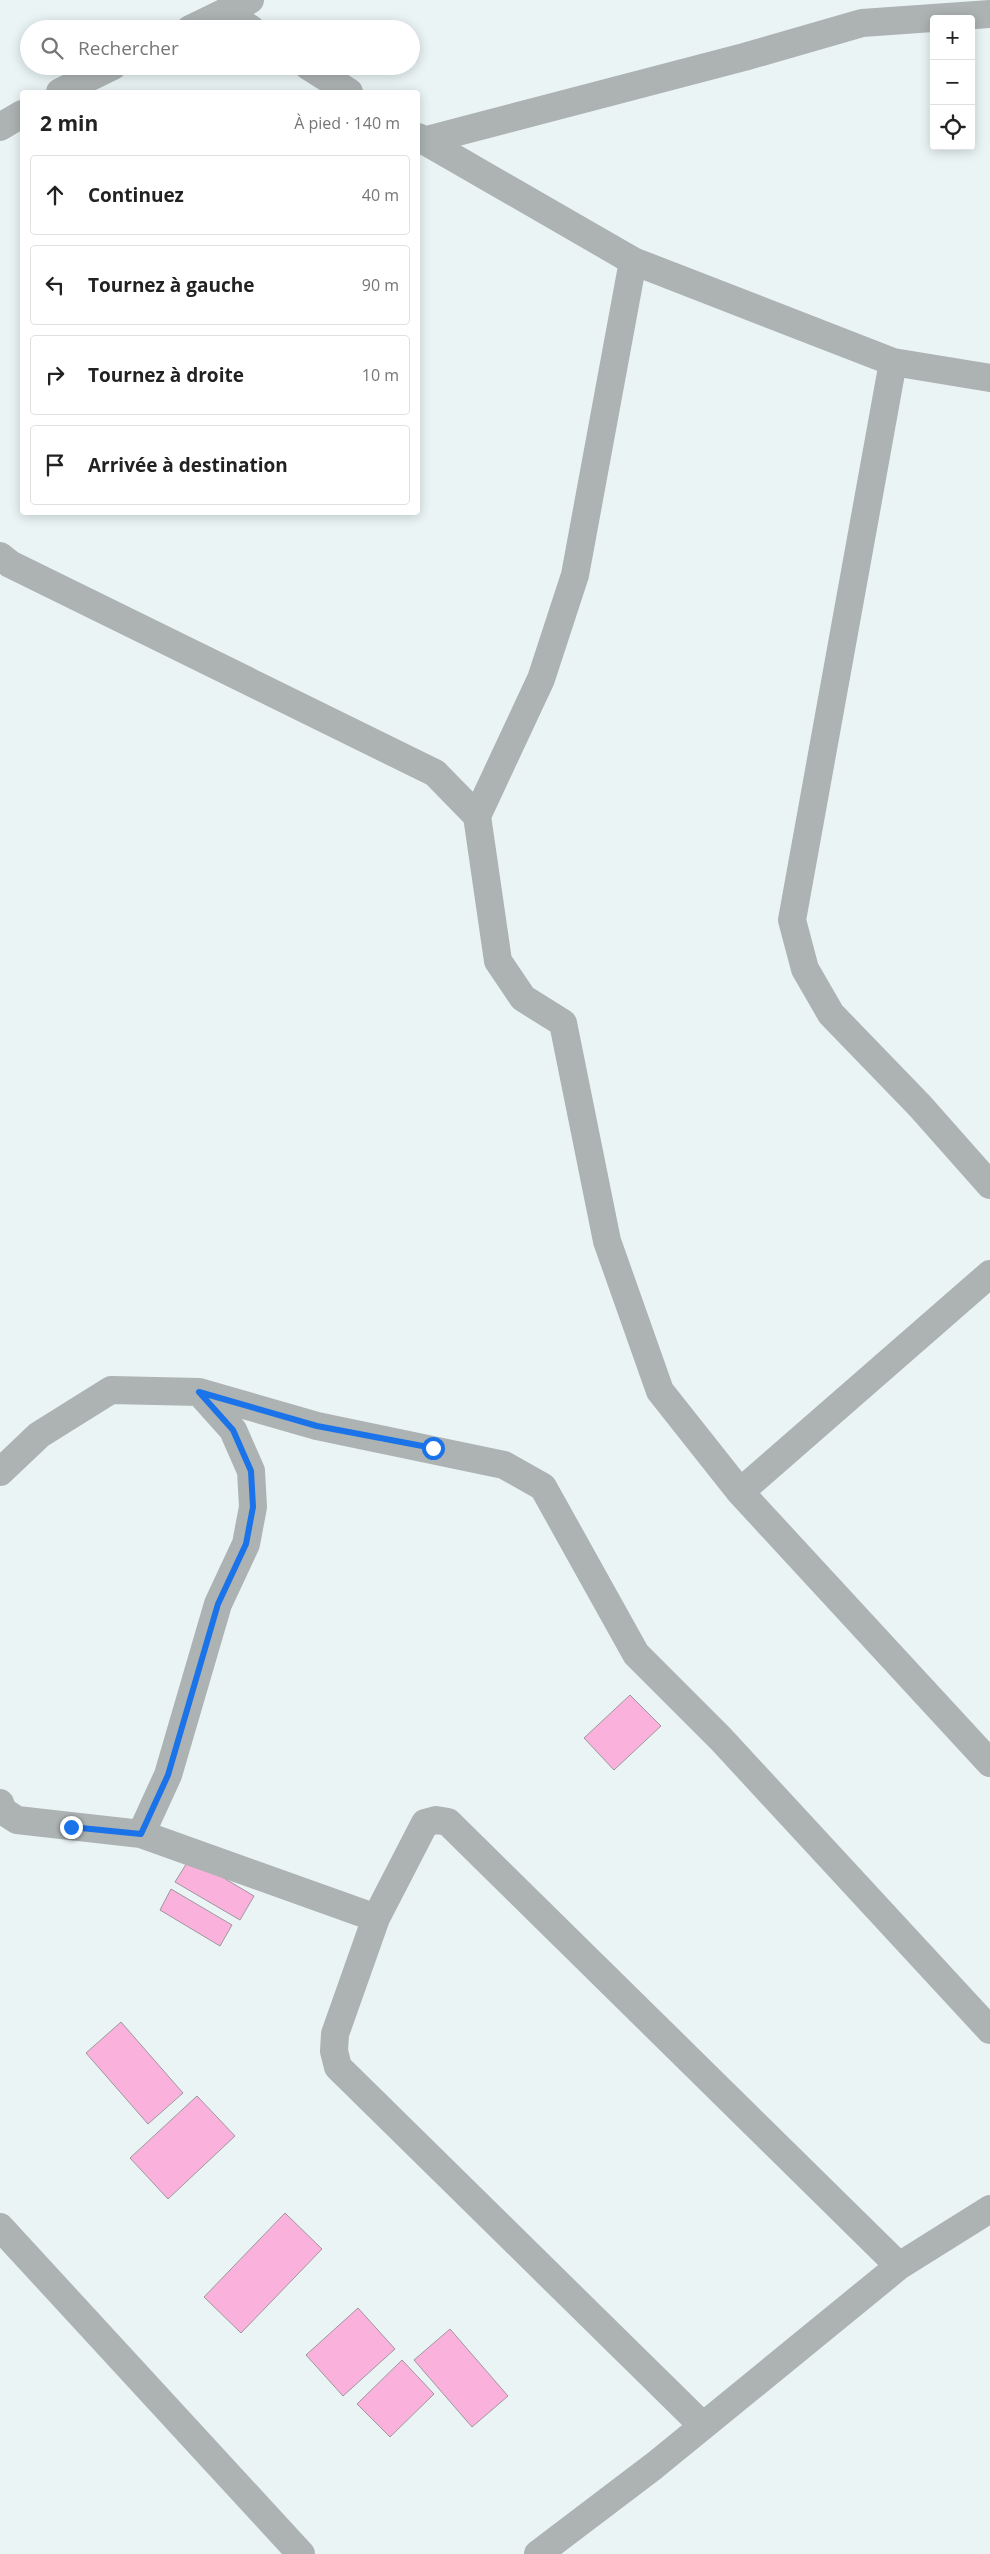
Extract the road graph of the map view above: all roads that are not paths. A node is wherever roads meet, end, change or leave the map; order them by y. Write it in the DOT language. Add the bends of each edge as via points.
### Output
graph roads {
  1 [pos="250,0"];
  2 [pos="225,12"];
  3 [pos="990,14"];
  4 [pos="209,20"];
  5 [pos="237,20"];
  6 [pos="95,75"];
  7 [pos="322,75"];
  8 [pos="64,90"];
  9 [pos="346,90"];
  10 [pos="20,115"];
  11 [pos="0,127"];
  12 [pos="420,139"];
  13 [pos="633,261"];
  14 [pos="893,362"];
  15 [pos="990,378"];
  16 [pos="0,556"];
  17 [pos="477,816"];
  18 [pos="990,1186"];
  19 [pos="990,1274"];
  20 [pos="199,1392"];
  21 [pos="0,1472"];
  22 [pos="740,1492"];
  23 [pos="990,1763"];
  24 [pos="0,1803"];
  25 [pos="141,1834"];
  26 [pos="376,1918"];
  27 [pos="990,2030"];
  28 [pos="990,2209"];
  29 [pos="0,2227"];
  30 [pos="899,2266"];
  31 [pos="703,2426"];
  32 [pos="301,2554"];
  33 [pos="538,2554"];
  1 -- 2 [label="street"];
  2 -- 4 [label="street"];
  2 -- 5 [label="street"];
  3 -- 12 [label="street" via="862,23 744,57"];
  6 -- 8 [label="street"];
  7 -- 9 [label="street"];
  10 -- 11 [label="street"];
  12 -- 13 [label="street"];
  13 -- 14 [label="street"];
  13 -- 17 [label="street" via="575,575 541,679"];
  14 -- 15 [label="street"];
  14 -- 18 [label="street" via="792,920 806,969 831,1014 920,1106"];
  16 -- 17 [label="street" via="10,564 435,773"];
  17 -- 22 [label="street" via="498,961 523,998 563,1023 606,1241 660,1391"];
  19 -- 22 [label="street"];
  20 -- 21 [label="street" via="111,1390 38,1435"];
  20 -- 25 [label="street" via="233,1430 251,1471 253,1507 246,1544 218,1604 168,1775"];
  20 -- 27 [label="street" via="317,1426 504,1465 543,1487 636,1654 721,1739"];
  22 -- 23 [label="street"];
  24 -- 25 [label="street" via="3,1811 17,1820"];
  25 -- 26 [label="street"];
  26 -- 30 [label="street" via="425,1823 436,1820 448,1822"];
  26 -- 31 [label="street" via="334,2034 338,2068"];
  28 -- 30 [label="street"];
  29 -- 32 [label="street"];
  30 -- 31 [label="street"];
  31 -- 33 [label="street"];
}
